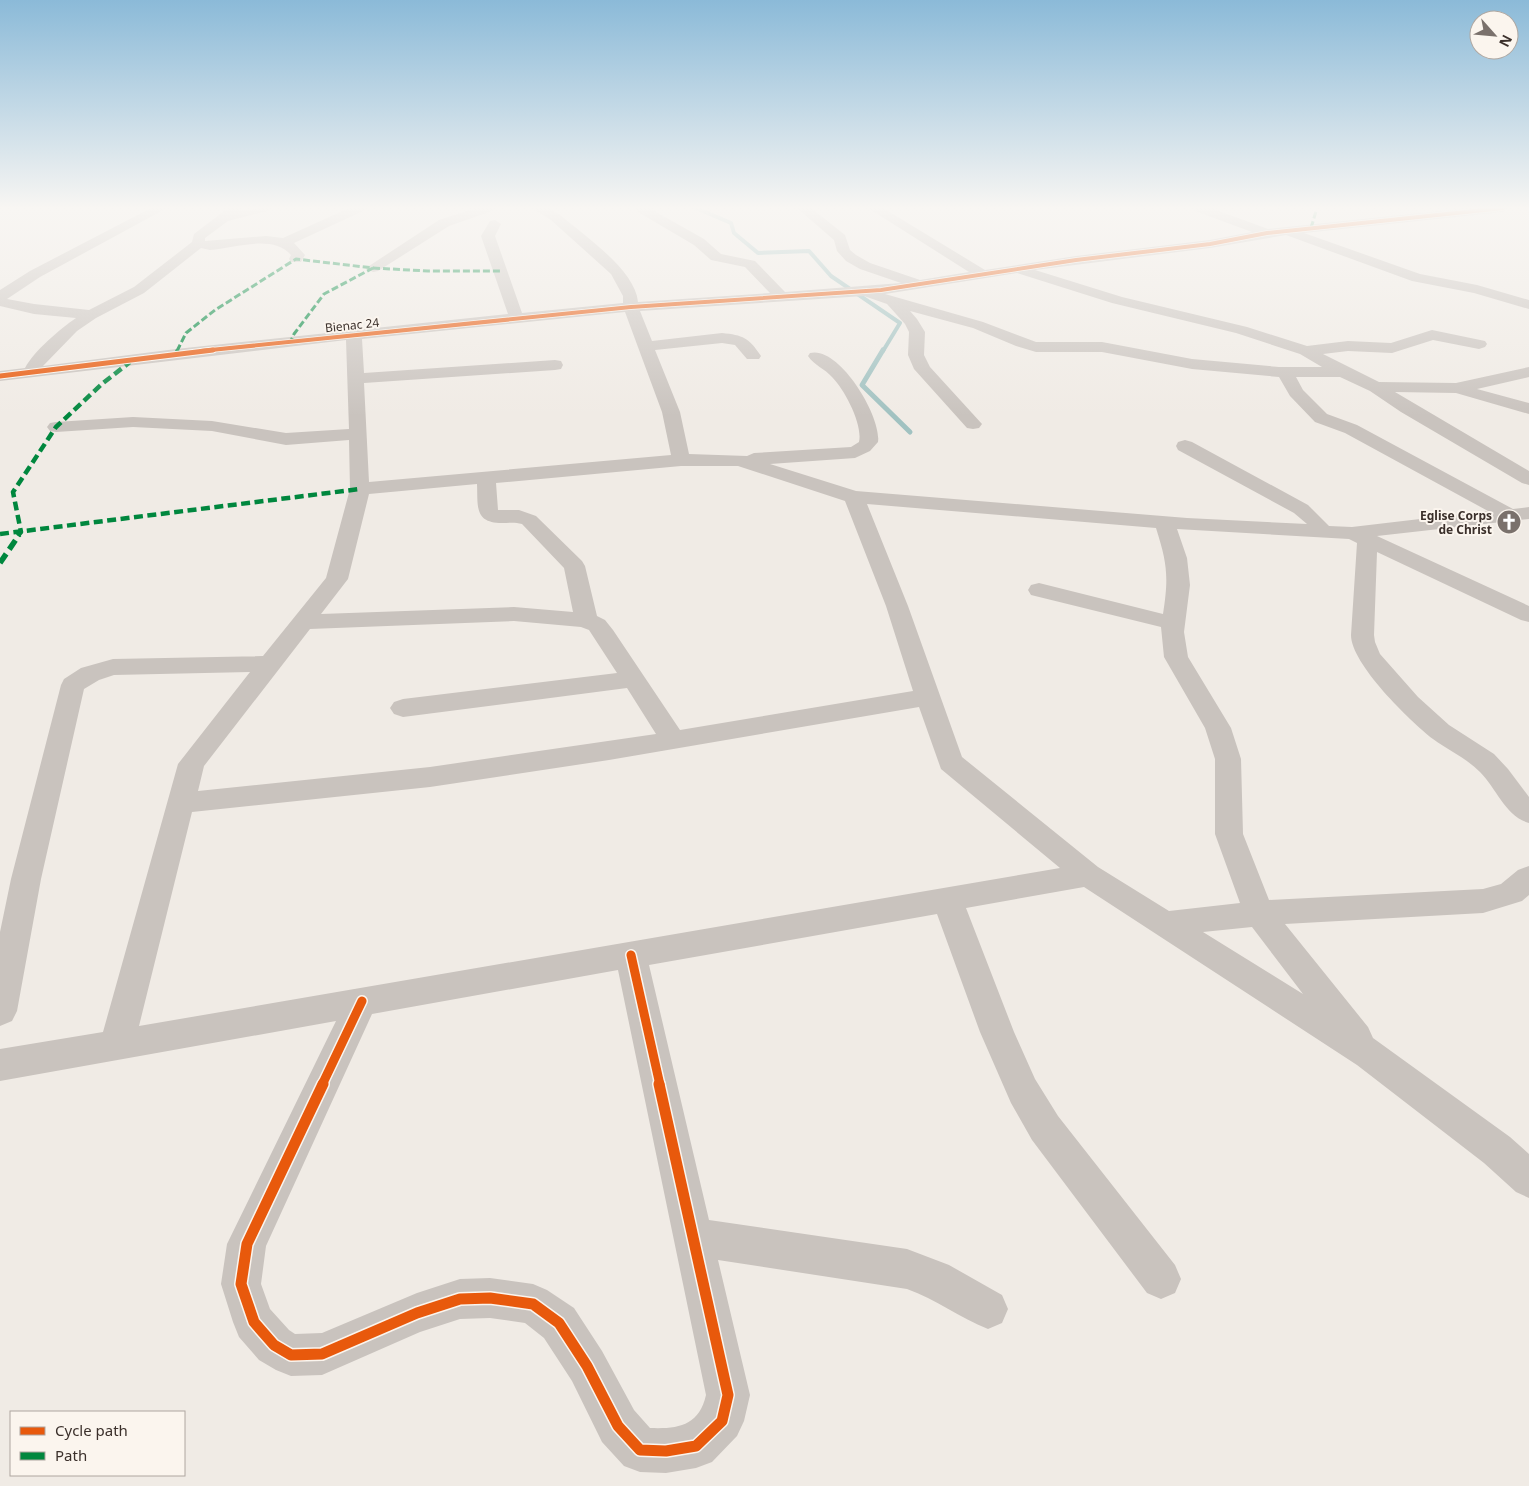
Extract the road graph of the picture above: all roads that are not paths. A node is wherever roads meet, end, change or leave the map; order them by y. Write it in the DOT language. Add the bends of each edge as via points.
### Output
graph roads {
  1 [pos="30,277"];
  2 [pos="155,277"];
  3 [pos="503,277"];
  4 [pos="620,277"];
  5 [pos="763,277"];
  6 [pos="899,277"];
  7 [pos="967,277"];
  8 [pos="1041,277"];
  9 [pos="1416,277"];
  10 [pos="919,284"];
  11 [pos="880,294"];
  12 [pos="781,296"];
  13 [pos="0,297"];
  14 [pos="0,302"];
  15 [pos="1529,305"];
  16 [pos="630,308"];
  17 [pos="92,315"];
  18 [pos="517,318"];
  19 [pos="354,336"];
  20 [pos="1479,344"];
  21 [pos="645,346"];
  22 [pos="1306,351"];
  23 [pos="753,356"];
  24 [pos="816,356"];
  25 [pos="555,365"];
  26 [pos="1285,372"];
  27 [pos="1343,372"];
  28 [pos="1529,372"];
  29 [pos="30,373"];
  30 [pos="0,376"];
  31 [pos="356,379"];
  32 [pos="1376,387"];
  33 [pos="1456,388"];
  34 [pos="1529,409"];
  35 [pos="973,424"];
  36 [pos="56,428"];
  37 [pos="357,434"];
  38 [pos="1185,446"];
  39 [pos="681,460"];
  40 [pos="740,460"];
  41 [pos="486,476"];
  42 [pos="1529,479"];
  43 [pos="360,489"];
  44 [pos="854,497"];
  45 [pos="1520,514"];
  46 [pos="1164,522"];
  47 [pos="1324,531"];
  48 [pos="1360,536"];
  49 [pos="1039,590"];
  50 [pos="1529,615"];
  51 [pos="586,620"];
  52 [pos="302,622"];
  53 [pos="1173,623"];
  54 [pos="270,664"];
  55 [pos="634,679"];
  56 [pos="928,697"];
  57 [pos="403,708"];
  58 [pos="673,740"];
  59 [pos="180,803"];
  60 [pos="1529,813"];
  61 [pos="1088,875"];
  62 [pos="1529,878"];
  63 [pos="947,899"];
  64 [pos="1259,913"];
  65 [pos="1164,924"];
  66 [pos="630,955"];
  67 [pos="362,1002"];
  68 [pos="0,1011"];
  69 [pos="117,1044"];
  70 [pos="1369,1054"];
  71 [pos="0,1065"];
  72 [pos="1529,1180"];
  73 [pos="693,1237"];
  74 [pos="1161,1279"];
  75 [pos="988,1309"];
  1 -- 13 [label="street"];
  2 -- 17 [label="street"];
  3 -- 18 [label="street"];
  4 -- 16 [label="street" via="630,296"];
  5 -- 12 [label="street"];
  6 -- 10 [label="street"];
  7 -- 10 [label="street"];
  8 -- 22 [label="street" via="1240,330"];
  9 -- 15 [label="street" via="1477,289"];
  10 -- 11 [label="street"];
  11 -- 12 [label="street, Bienac 24"];
  11 -- 26 [label="street" via="1036,347 1102,347 1192,364"];
  11 -- 35 [label="street" via="912,322 917,332 916,355 922,369"];
  12 -- 16 [label="street, Bienac 24"];
  14 -- 17 [label="street"];
  16 -- 18 [label="street, Bienac 24"];
  16 -- 21 [label="street"];
  17 -- 29 [label="street" via="55,343 34,364"];
  18 -- 19 [label="street, Bienac 24"];
  19 -- 29 [label="street, Bienac 24"];
  19 -- 31 [label="street"];
  20 -- 22 [label="street" via="1432,335 1392,348 1348,346"];
  21 -- 23 [label="street" via="734,339 744,342"];
  21 -- 39 [label="street" via="671,412"];
  22 -- 27 [label="street"];
  24 -- 40 [label="street" via="839,373 850,388 862,411 870,435 869,442 864,448 849,453"];
  25 -- 31 [label="street"];
  26 -- 27 [label="street"];
  26 -- 45 [label="street" via="1296,392 1321,418 1351,429"];
  27 -- 32 [label="street"];
  28 -- 33 [label="street"];
  29 -- 30 [label="street, Bienac 24"];
  31 -- 37 [label="street"];
  32 -- 33 [label="street"];
  32 -- 42 [label="street"];
  33 -- 34 [label="street"];
  36 -- 37 [label="street" via="142,422 212,426 286,439"];
  37 -- 43 [label="street"];
  38 -- 47 [label="street" via="1285,499 1314,519"];
  39 -- 40 [label="street"];
  39 -- 41 [label="street"];
  40 -- 44 [label="street"];
  41 -- 43 [label="street"];
  41 -- 51 [label="street" via="488,513 529,520 574,566"];
  43 -- 52 [label="street" via="337,579"];
  44 -- 46 [label="street"];
  44 -- 56 [label="street" via="897,606"];
  45 -- 48 [label="street"];
  46 -- 47 [label="street"];
  46 -- 53 [label="street" via="1176,558 1179,585"];
  47 -- 48 [label="street"];
  48 -- 50 [label="street"];
  48 -- 60 [label="street" via="1364,563 1363,644 1371,660 1429,721 1491,767"];
  49 -- 53 [label="street"];
  51 -- 52 [label="street" via="514,614"];
  51 -- 55 [label="street" via="597,625"];
  52 -- 54 [label="street"];
  53 -- 64 [label="street" via="1176,657 1218,728 1228,760 1229,834"];
  54 -- 59 [label="street" via="191,764"];
  54 -- 68 [label="street" via="113,667 90,674 73,685 26,879"];
  55 -- 57 [label="street"];
  55 -- 58 [label="street"];
  56 -- 58 [label="street"];
  56 -- 61 [label="street" via="950,762"];
  58 -- 59 [label="street" via="430,777"];
  59 -- 69 [label="street"];
  61 -- 63 [label="street"];
  61 -- 65 [label="street"];
  62 -- 64 [label="street" via="1511,893 1483,901"];
  63 -- 66 [label="street"];
  63 -- 74 [label="street" via="1023,1091 1045,1128"];
  64 -- 65 [label="street"];
  64 -- 70 [label="street"];
  65 -- 70 [label="street"];
  66 -- 67 [label="street"];
  66 -- 73 [label="street"];
  67 -- 69 [label="street"];
  67 -- 73 [label="street" via="247,1244 241,1284 254,1322 274,1346 291,1355 322,1354 417,1313 460,1299 490,1298 534,1304 559,1323 587,1366 618,1426 640,1450 696,1446 722,1421 728,1395"];
  69 -- 71 [label="street"];
  70 -- 72 [label="street" via="1497,1150"];
  73 -- 75 [label="street" via="907,1269 935,1279"];
}
